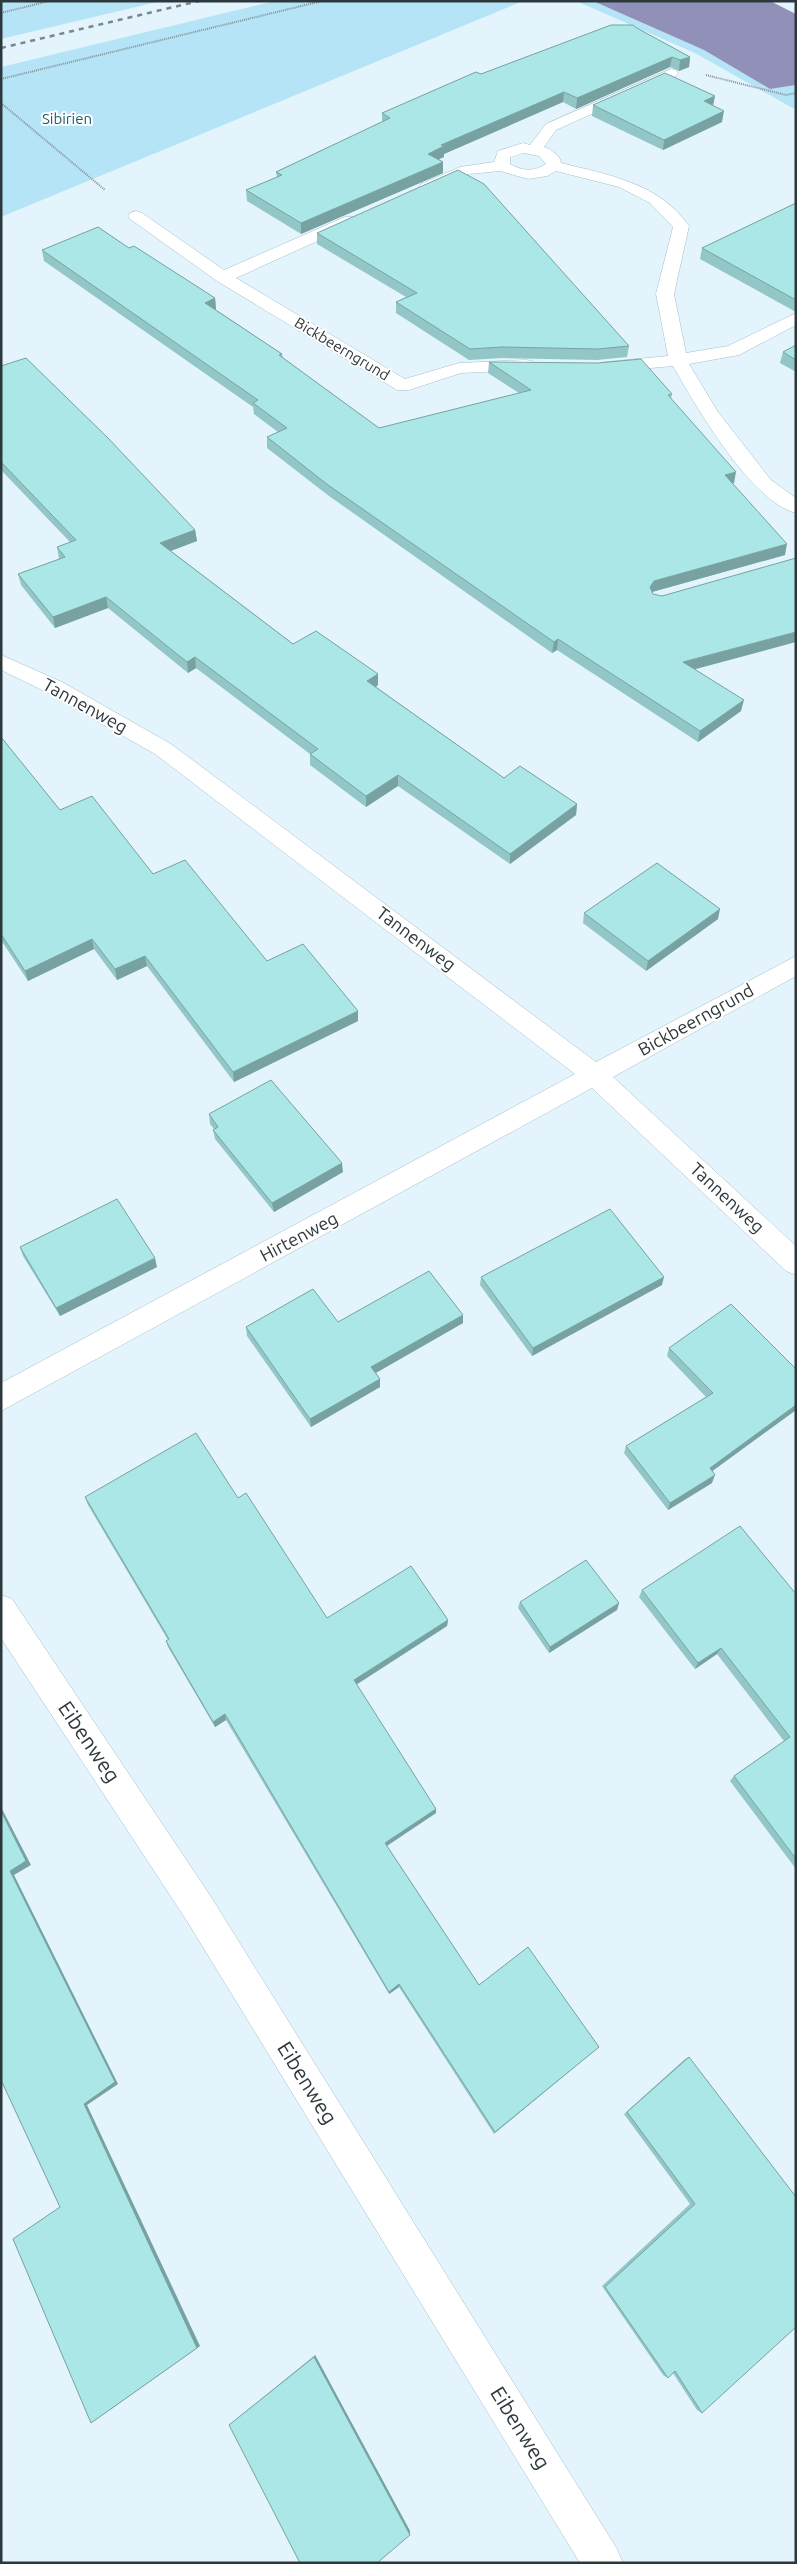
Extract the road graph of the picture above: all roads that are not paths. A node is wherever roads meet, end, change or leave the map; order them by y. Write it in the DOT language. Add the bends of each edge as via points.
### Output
graph roads {
  1 [pos="671,73"];
  2 [pos="535,149"];
  3 [pos="503,166"];
  4 [pos="553,166"];
  5 [pos="412,194"];
  6 [pos="367,214"];
  7 [pos="136,216"];
  8 [pos="223,277"];
  9 [pos="796,318"];
  10 [pos="678,360"];
  11 [pos="540,366"];
  12 [pos="588,367"];
  13 [pos="796,507"];
  14 [pos="1,662"];
  15 [pos="796,965"];
  16 [pos="596,1076"];
  17 [pos="796,1263"];
  18 [pos="1,1398"];
  19 [pos="1,1610"];
  20 [pos="602,2563"];
  1 -- 2 [label="street" via="550,127"];
  2 -- 3 [label="street" via="518,149 504,154"];
  2 -- 4 [label="street" via="551,156"];
  3 -- 4 [label="street" via="518,174 529,175 539,174"];
  3 -- 5 [label="street" via="466,170"];
  4 -- 10 [label="street" via="625,184 656,200 681,226 665,294"];
  6 -- 8 [label="street"];
  7 -- 8 [label="street, Bickbeerngrund"];
  8 -- 11 [label="street, Bickbeerngrund" via="403,386 459,368"];
  9 -- 10 [label="street" via="733,351"];
  10 -- 12 [label="street"];
  10 -- 13 [label="street" via="710,414 764,484"];
  14 -- 16 [label="street, Tannenweg" via="54,687 162,749"];
  15 -- 16 [label="street, Bickbeerngrund"];
  16 -- 17 [label="street, Tannenweg"];
  16 -- 18 [label="street, Hirtenweg"];
  19 -- 20 [label="street, Eibenweg" via="199,1909"];
}
